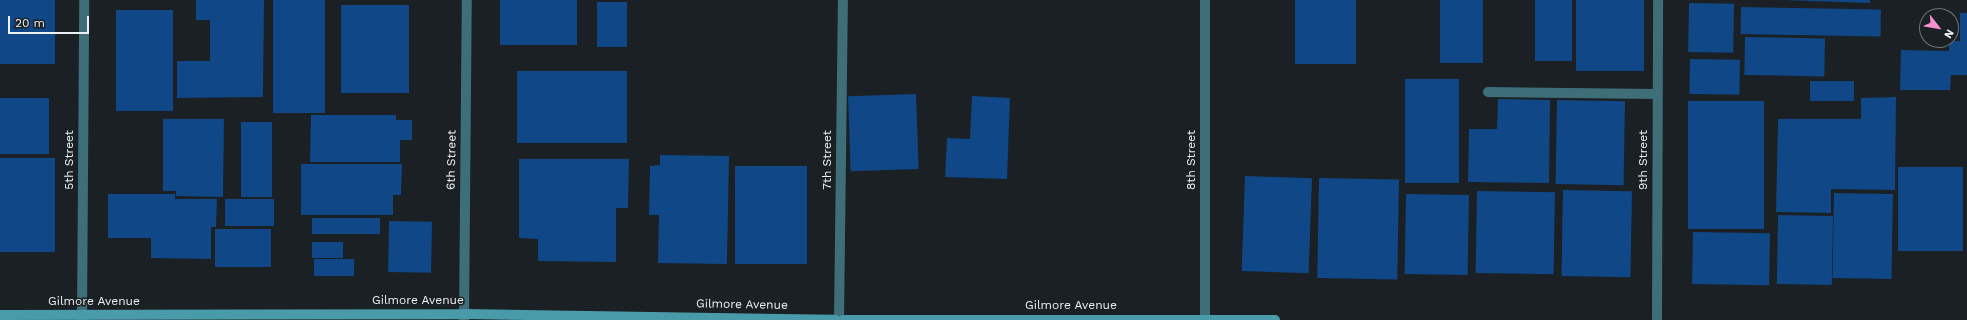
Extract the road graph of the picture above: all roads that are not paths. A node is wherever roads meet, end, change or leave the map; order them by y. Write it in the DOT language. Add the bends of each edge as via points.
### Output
graph roads {
  1 [pos="84,0"];
  2 [pos="466,0"];
  3 [pos="843,0"];
  4 [pos="1205,0"];
  5 [pos="1658,0"];
  6 [pos="1488,92"];
  7 [pos="1657,94"];
  8 [pos="0,315"];
  9 [pos="82,317"];
  10 [pos="464,317"];
  11 [pos="944,319"];
  12 [pos="836,320"];
  13 [pos="839,320"];
  14 [pos="843,320"];
  15 [pos="1205,320"];
  16 [pos="1275,320"];
  17 [pos="1657,320"];
  1 -- 9 [label="street, 5th Street"];
  2 -- 10 [label="street, 6th Street"];
  3 -- 13 [label="street, 7th Street"];
  4 -- 15 [label="street, 8th Street"];
  5 -- 7 [label="street, 9th Street"];
  6 -- 7 [label="street"];
  7 -- 17 [label="street, 9th Street"];
  8 -- 9 [label="main road, Gilmore Avenue"];
  9 -- 10 [label="main road, Gilmore Avenue"];
  10 -- 12 [label="main road, Gilmore Avenue"];
  11 -- 14 [label="main road, Gilmore Avenue"];
  11 -- 15 [label="main road, Gilmore Avenue"];
  15 -- 16 [label="main road, Gilmore Avenue"];
}
